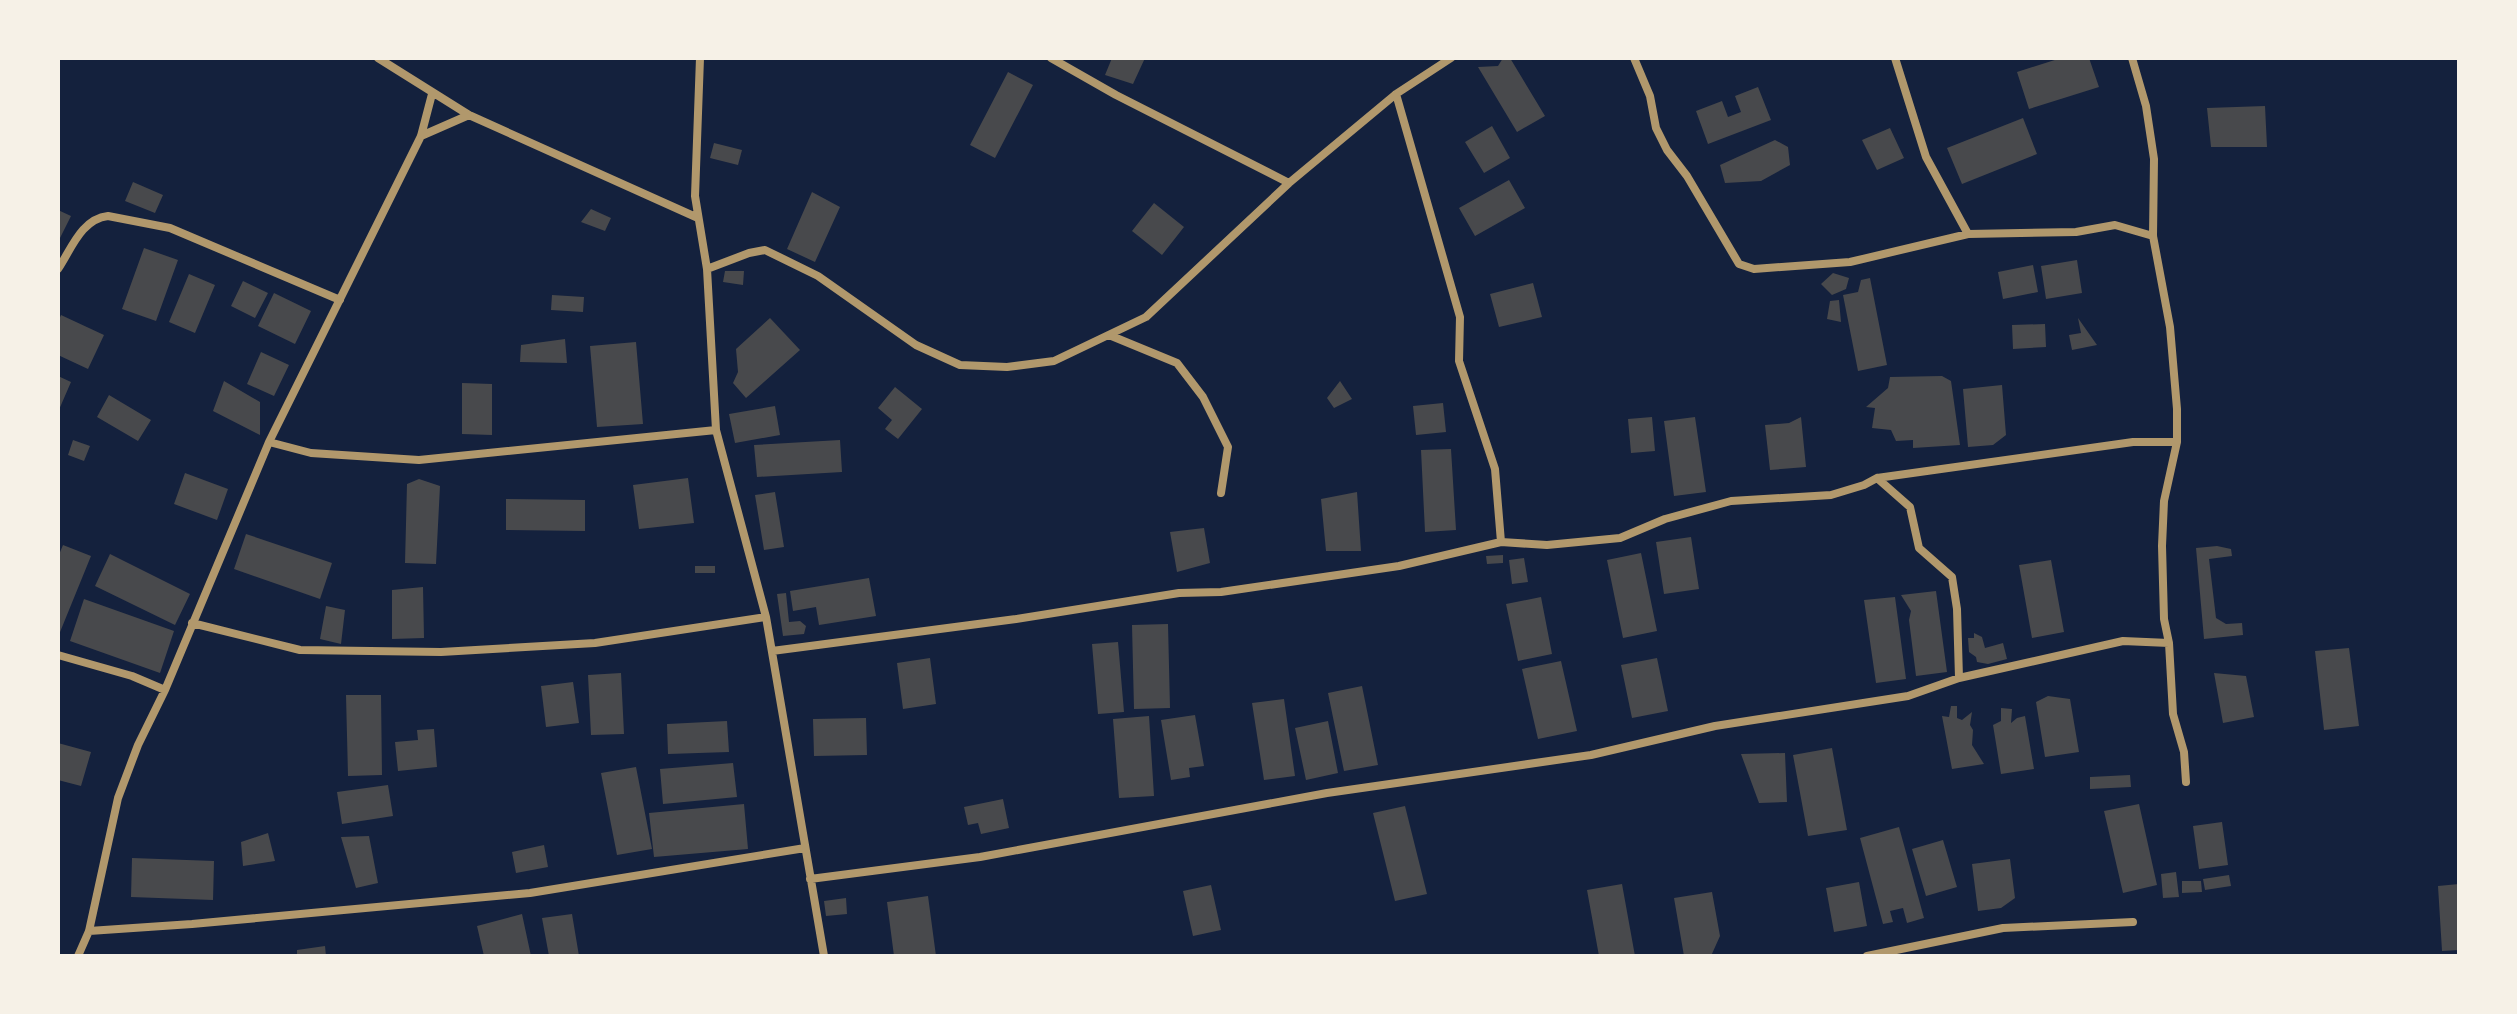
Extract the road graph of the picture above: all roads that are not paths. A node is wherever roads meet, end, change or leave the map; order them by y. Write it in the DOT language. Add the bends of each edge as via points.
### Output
graph roads {
  1 [pos="378,58"];
  2 [pos="700,58"];
  3 [pos="1051,58"];
  4 [pos="1451,58"];
  5 [pos="1634,58"];
  6 [pos="1895,58"];
  7 [pos="2132,58"];
  8 [pos="432,94"];
  9 [pos="1396,94"];
  10 [pos="469,115"];
  11 [pos="421,136"];
  12 [pos="1289,183"];
  13 [pos="698,218"];
  14 [pos="1968,234"];
  15 [pos="2153,236"];
  16 [pos="58,269"];
  17 [pos="707,269"];
  18 [pos="340,300"];
  19 [pos="1109,335"];
  20 [pos="716,430"];
  21 [pos="269,442"];
  22 [pos="2177,442"];
  23 [pos="1877,478"];
  24 [pos="1221,493"];
  25 [pos="1501,542"];
  26 [pos="766,617"];
  27 [pos="192,623"];
  28 [pos="2169,643"];
  29 [pos="772,651"];
  30 [pos="58,655"];
  31 [pos="1959,678"];
  32 [pos="165,690"];
  33 [pos="2186,782"];
  34 [pos="805,848"];
  35 [pos="810,879"];
  36 [pos="2133,922"];
  37 [pos="89,931"];
  38 [pos="78,956"];
  39 [pos="824,956"];
  40 [pos="1867,956"];
  1 -- 8 [label="street"];
  2 -- 13 [label="street"];
  3 -- 12 [label="street"];
  4 -- 9 [label="street"];
  5 -- 14 [label="street" via="1667,150 1739,264 1754,269 1850,262"];
  6 -- 14 [label="street" via="1926,157"];
  7 -- 15 [label="street" via="2154,159"];
  8 -- 10 [label="street"];
  8 -- 11 [label="street"];
  9 -- 12 [label="street"];
  9 -- 25 [label="street" via="1460,317 1459,361 1495,469"];
  10 -- 11 [label="street"];
  10 -- 13 [label="street"];
  11 -- 18 [label="street"];
  12 -- 19 [label="street" via="1146,317"];
  13 -- 17 [label="street"];
  14 -- 15 [label="street" via="2076,232 2115,225"];
  15 -- 22 [label="street" via="2170,327"];
  16 -- 18 [label="street" via="77,236 98,217 108,216 170,228"];
  17 -- 19 [label="street" via="765,250 818,276 916,345 960,365 1054,361"];
  17 -- 20 [label="street"];
  18 -- 21 [label="street"];
  19 -- 24 [label="street" via="1177,363 1203,397 1228,447"];
  20 -- 21 [label="street" via="419,460 311,453"];
  20 -- 26 [label="street"];
  21 -- 27 [label="street"];
  22 -- 23 [label="street" via="2133,442"];
  22 -- 28 [label="street" via="2164,501 2164,619"];
  23 -- 25 [label="street" via="1831,495 1731,501 1620,538 1547,545"];
  23 -- 31 [label="street" via="1910,507 1919,548 1952,577"];
  25 -- 29 [label="street" via="1399,566"];
  26 -- 27 [label="street" via="595,643 441,652 300,650"];
  26 -- 29 [label="street"];
  27 -- 32 [label="street"];
  28 -- 31 [label="street" via="2123,641"];
  28 -- 33 [label="street" via="2173,714"];
  29 -- 34 [label="street"];
  30 -- 32 [label="street"];
  31 -- 35 [label="street" via="1908,696 1715,726 1591,755 1327,793 980,857"];
  32 -- 37 [label="street" via="118,798"];
  34 -- 35 [label="street"];
  34 -- 37 [label="street" via="530,893"];
  35 -- 39 [label="street"];
  36 -- 40 [label="street" via="2003,928"];
  37 -- 38 [label="street"];
}
